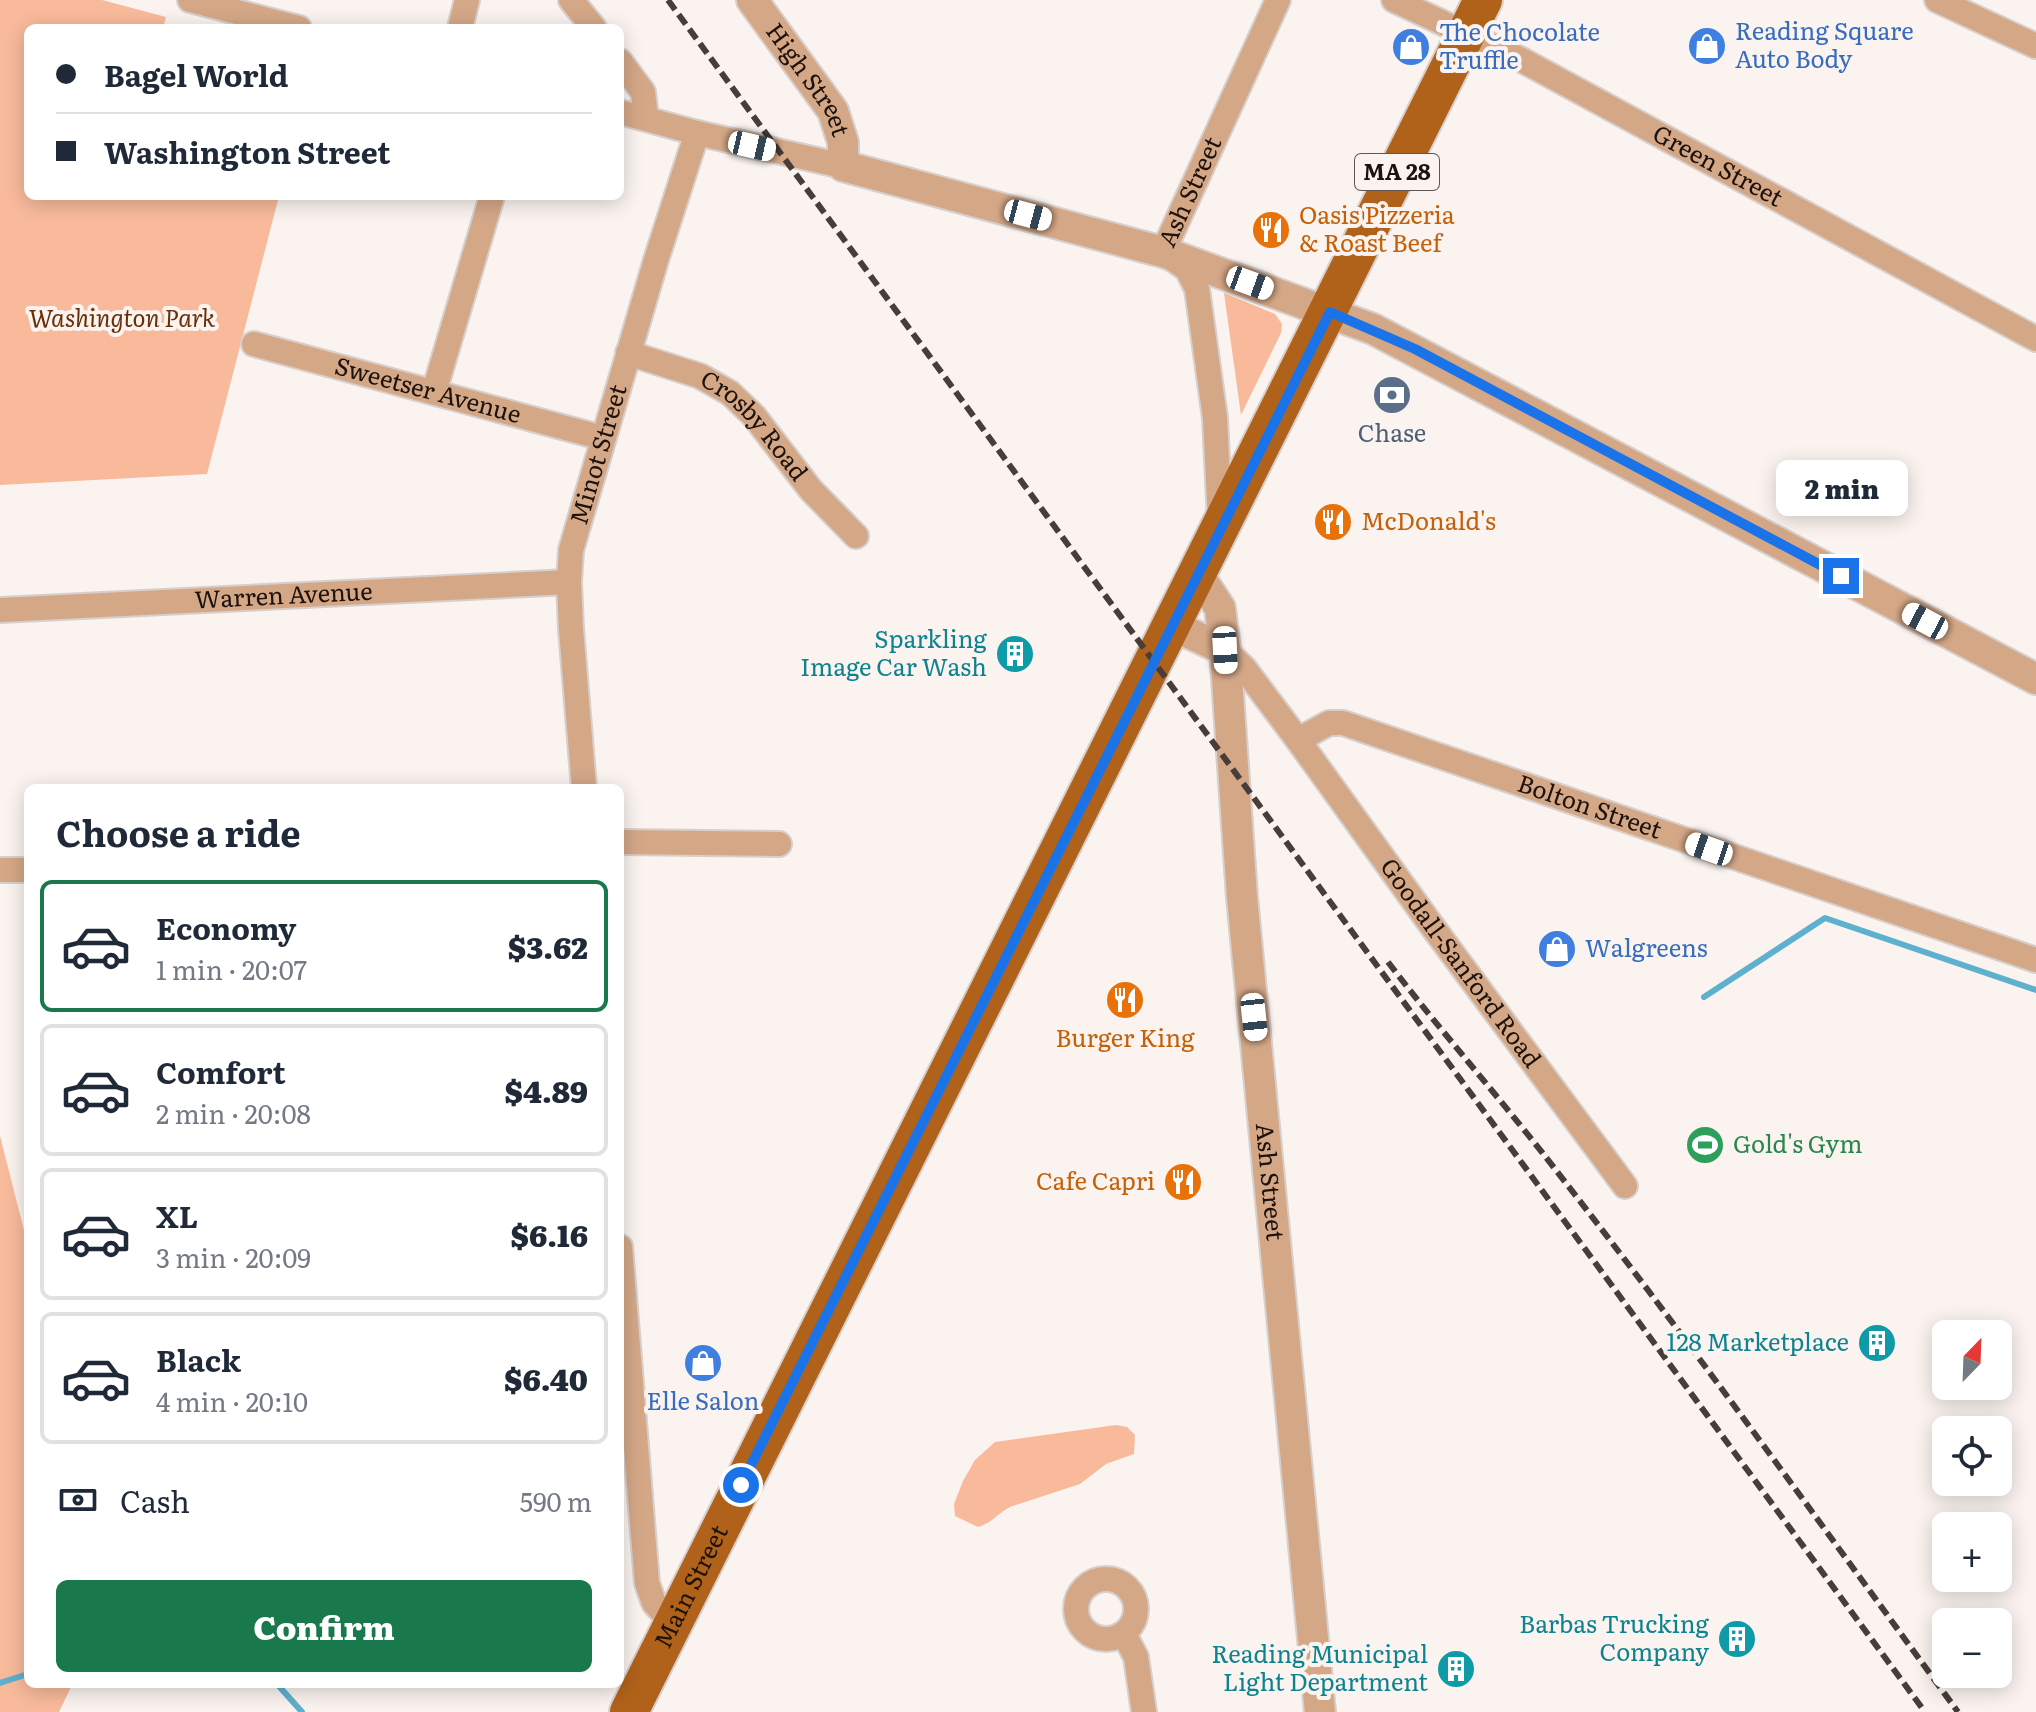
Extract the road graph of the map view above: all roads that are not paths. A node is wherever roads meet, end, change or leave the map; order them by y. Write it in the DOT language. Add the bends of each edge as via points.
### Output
graph roads {
  1 [pos="190,0"];
  2 [pos="467,0"];
  3 [pos="571,0"];
  4 [pos="752,0"];
  5 [pos="1278,0"];
  6 [pos="1394,0"];
  7 [pos="1483,0"];
  8 [pos="1937,0"];
  9 [pos="283,24"];
  10 [pos="461,24"];
  11 [pos="591,24"];
  12 [pos="1465,33"];
  13 [pos="2036,46"];
  14 [pos="624,66"];
  15 [pos="624,113"];
  16 [pos="646,118"];
  17 [pos="697,133"];
  18 [pos="843,166"];
  19 [pos="491,200"];
  20 [pos="1163,252"];
  21 [pos="1330,312"];
  22 [pos="2036,339"];
  23 [pos="254,344"];
  24 [pos="628,353"];
  25 [pos="434,392"];
  26 [pos="603,438"];
  27 [pos="1221,527"];
  28 [pos="856,536"];
  29 [pos="1197,573"];
  30 [pos="569,582"];
  31 [pos="0,610"];
  32 [pos="1172,625"];
  33 [pos="1225,650"];
  34 [pos="2036,679"];
  35 [pos="1298,740"];
  36 [pos="584,784"];
  37 [pos="624,842"];
  38 [pos="779,844"];
  39 [pos="0,870"];
  40 [pos="24,870"];
  41 [pos="2036,960"];
  42 [pos="1625,1186"];
  43 [pos="624,1356"];
  44 [pos="673,1623"];
  45 [pos="1124,1634"];
  46 [pos="629,1712"];
  47 [pos="1144,1712"];
  48 [pos="1320,1712"];
  1 -- 9 [label="street"];
  2 -- 10 [label="street"];
  3 -- 11 [label="street"];
  4 -- 18 [label="street, High Street" via="833,111"];
  5 -- 20 [label="street, Ash Street"];
  6 -- 12 [label="street, Green Street"];
  7 -- 12 [label="main road, Main Street / MA 28"];
  8 -- 13 [label="street"];
  12 -- 21 [label="main road, Main Street / MA 28"];
  12 -- 22 [label="street, Green Street"];
  14 -- 16 [label="street" via="643,92"];
  15 -- 16 [label="street"];
  16 -- 17 [label="street"];
  17 -- 18 [label="street"];
  17 -- 24 [label="street, Minot Street"];
  18 -- 20 [label="street"];
  19 -- 25 [label="street"];
  20 -- 21 [label="street"];
  20 -- 27 [label="street, Ash Street" via="1187,269 1197,289 1215,418"];
  21 -- 27 [label="main road, Main Street / MA 28"];
  21 -- 34 [label="street" via="1415,349"];
  23 -- 25 [label="street, Sweetser Avenue"];
  24 -- 26 [label="street, Minot Street"];
  24 -- 28 [label="street, Crosby Road" via="700,376 730,393"];
  25 -- 26 [label="street, Sweetser Avenue"];
  26 -- 30 [label="street, Minot Street" via="573,543"];
  27 -- 29 [label="main road, Main Street / MA 28"];
  29 -- 32 [label="main road, Main Street / MA 28"];
  29 -- 33 [label="street, Ash Street" via="1220,608"];
  30 -- 31 [label="street, Warren Avenue"];
  30 -- 36 [label="street, Minot Street"];
  32 -- 33 [label="street"];
  32 -- 44 [label="main road, Main Street / MA 28"];
  33 -- 35 [label="street"];
  33 -- 48 [label="street, Ash Street" via="1242,897"];
  35 -- 41 [label="street, Bolton Street" via="1329,723 1343,723"];
  35 -- 42 [label="street, Goodall-Sanford Road"];
  37 -- 38 [label="street"];
  39 -- 40 [label="street"];
  43 -- 44 [label="street" via="647,1583 657,1608"];
  44 -- 46 [label="main road, Main Street / MA 28"];
  45 -- 47 [label="street" via="1136,1657"];
}
